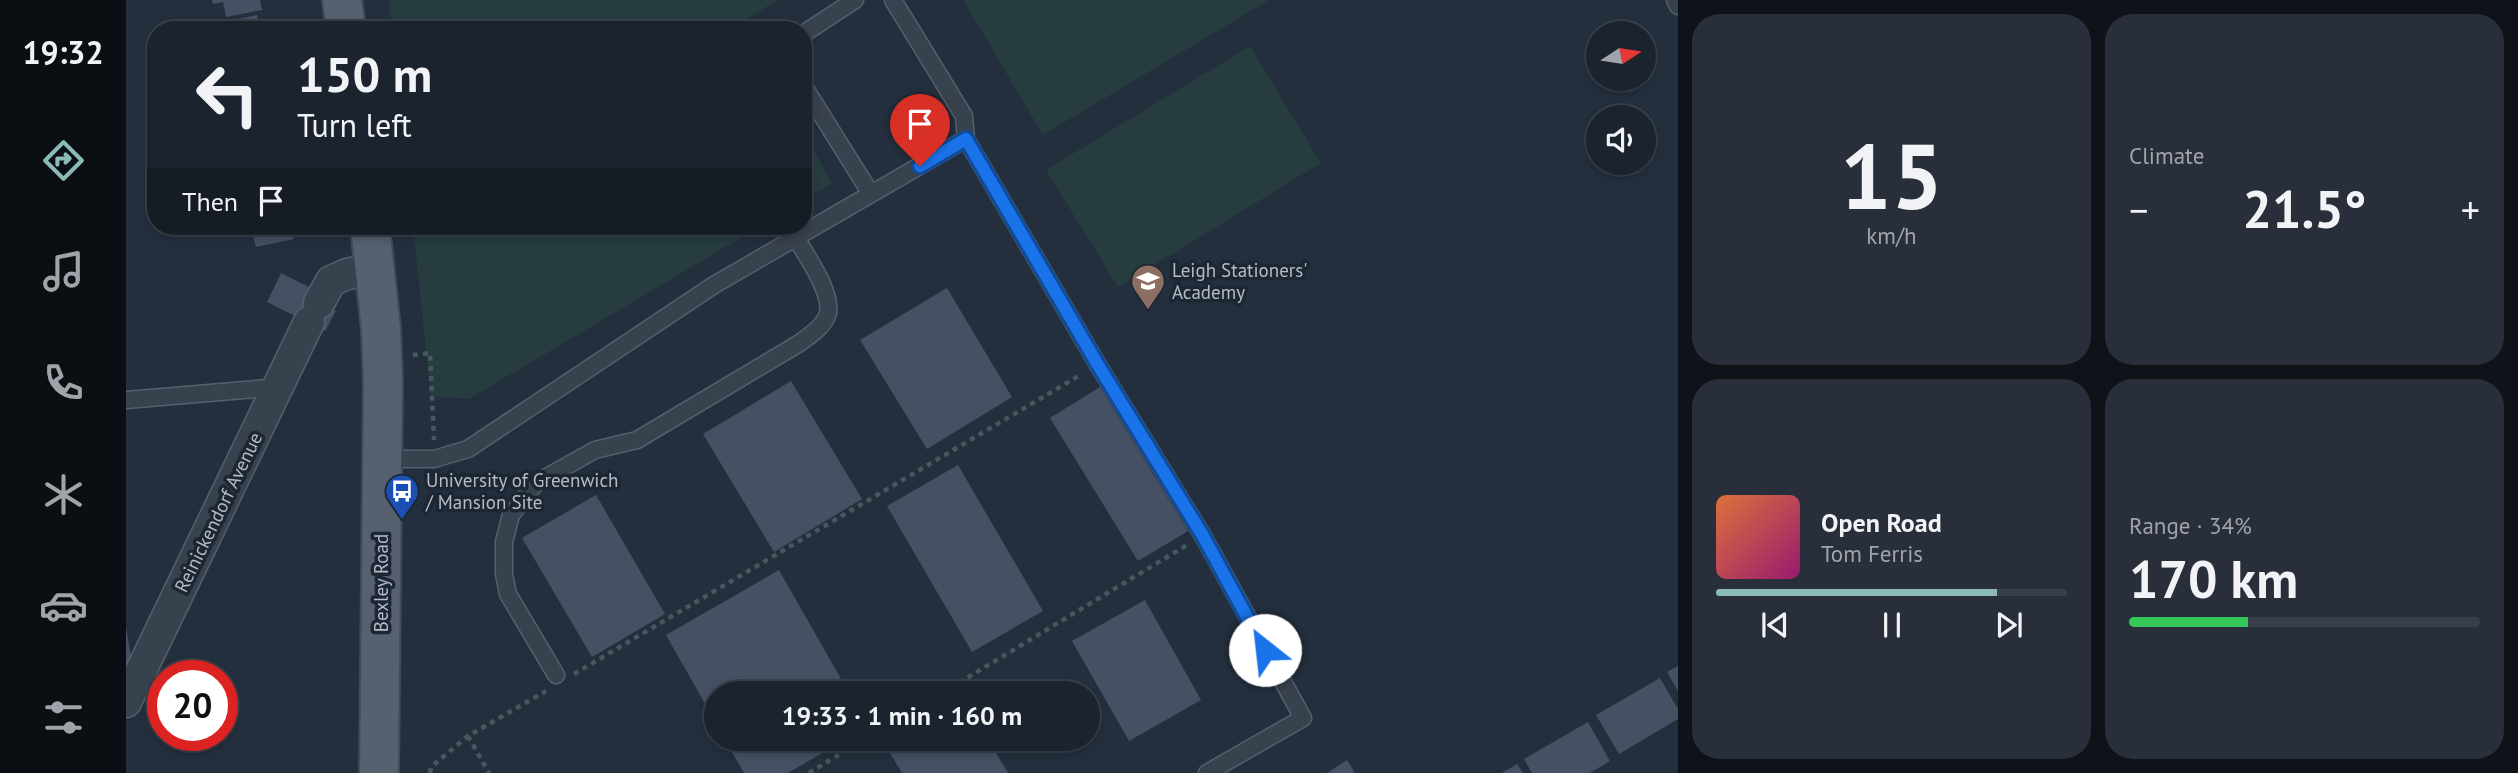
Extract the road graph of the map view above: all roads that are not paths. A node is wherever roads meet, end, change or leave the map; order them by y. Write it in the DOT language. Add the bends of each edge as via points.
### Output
graph roads {
  1 [pos="342,0"];
  2 [pos="855,0"];
  3 [pos="893,0"];
  4 [pos="1675,0"];
  5 [pos="1678,6"];
  6 [pos="345,21"];
  7 [pos="812,28"];
  8 [pos="812,99"];
  9 [pos="966,139"];
  10 [pos="871,194"];
  11 [pos="812,229"];
  12 [pos="371,235"];
  13 [pos="801,235"];
  14 [pos="796,238"];
  15 [pos="376,268"];
  16 [pos="279,387"];
  17 [pos="126,400"];
  18 [pos="382,460"];
  19 [pos="557,681"];
  20 [pos="126,702"];
  21 [pos="379,773"];
  22 [pos="1208,773"];
  1 -- 6 [label="main road"];
  2 -- 7 [label="lane"];
  3 -- 9 [label="lane" via="964,116"];
  4 -- 5 [label="lane"];
  8 -- 10 [label="lane"];
  9 -- 10 [label="lane"];
  9 -- 22 [label="lane" via="1203,536 1303,718"];
  10 -- 11 [label="lane"];
  12 -- 15 [label="main road, Bexley Road"];
  13 -- 14 [label="lane"];
  14 -- 18 [label="lane" via="714,285 468,449 434,459"];
  14 -- 19 [label="lane" via="824,287 828,312 818,330 637,440 595,450 536,483 511,514 504,542 508,594"];
  15 -- 16 [label="street, Reinickendorf Avenue" via="331,281"];
  15 -- 18 [label="main road, Bexley Road"];
  16 -- 17 [label="lane"];
  16 -- 20 [label="street, Reinickendorf Avenue"];
  18 -- 21 [label="main road, Bexley Road"];
}
